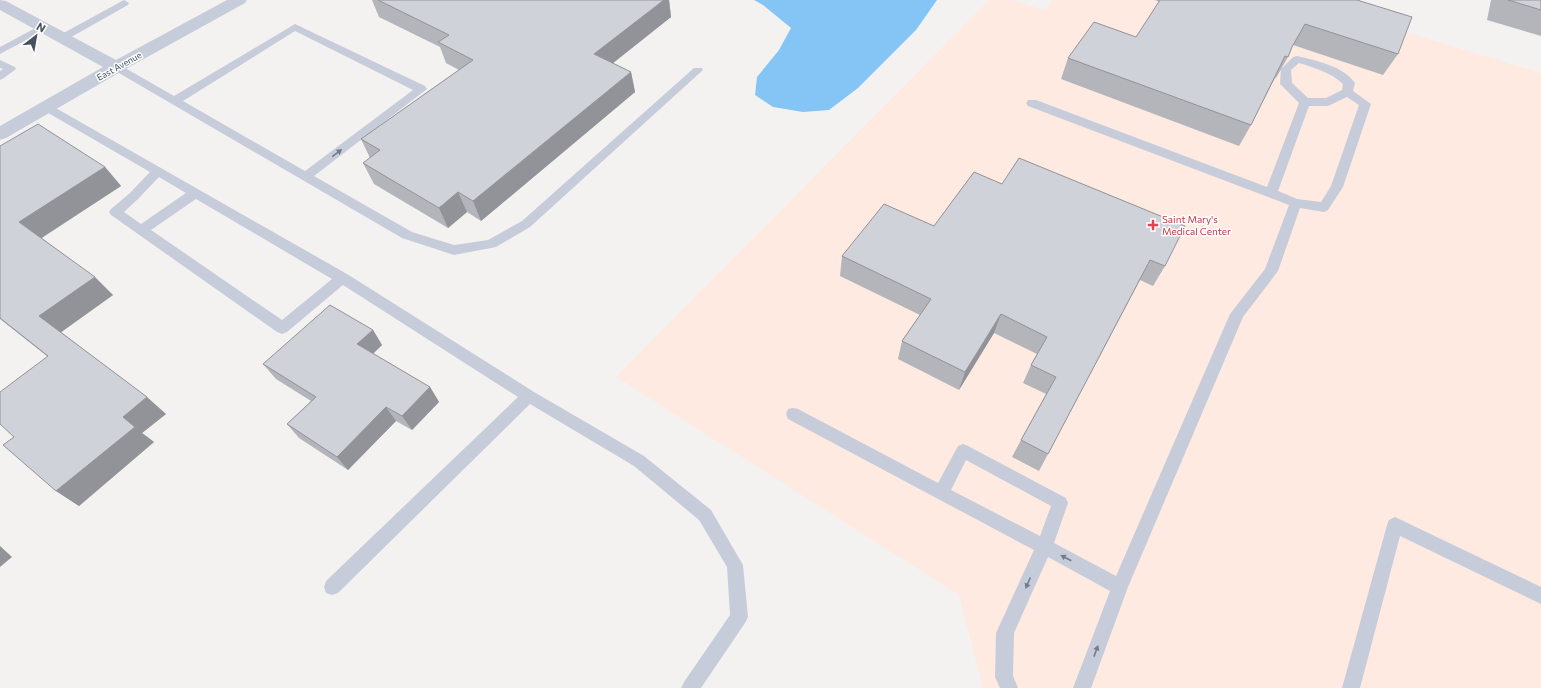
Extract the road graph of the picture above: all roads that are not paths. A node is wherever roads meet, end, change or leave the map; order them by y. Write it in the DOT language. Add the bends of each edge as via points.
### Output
graph roads {
  1 [pos="239,0"];
  2 [pos="121,1"];
  3 [pos="0,4"];
  4 [pos="136,9"];
  5 [pos="42,27"];
  6 [pos="62,38"];
  7 [pos="0,51"];
  8 [pos="0,63"];
  9 [pos="116,67"];
  10 [pos="698,70"];
  11 [pos="0,76"];
  12 [pos="1347,92"];
  13 [pos="174,101"];
  14 [pos="1305,102"];
  15 [pos="1032,103"];
  16 [pos="47,107"];
  17 [pos="0,134"];
  18 [pos="158,171"];
  19 [pos="306,176"];
  20 [pos="195,193"];
  21 [pos="1271,194"];
  22 [pos="1296,203"];
  23 [pos="142,230"];
  24 [pos="342,278"];
  25 [pos="529,396"];
  26 [pos="793,414"];
  27 [pos="941,493"];
  28 [pos="1044,547"];
  29 [pos="332,587"];
  30 [pos="1120,587"];
  31 [pos="1541,596"];
  32 [pos="690,688"];
  33 [pos="1009,688"];
  34 [pos="1082,688"];
  35 [pos="1351,688"];
  1 -- 9 [label="street, East Avenue"];
  2 -- 4 [label="lane"];
  2 -- 6 [label="lane"];
  3 -- 5 [label="street"];
  5 -- 6 [label="street"];
  5 -- 7 [label="lane"];
  6 -- 9 [label="street"];
  8 -- 11 [label="lane" via="11,69"];
  9 -- 13 [label="lane"];
  9 -- 16 [label="street, East Avenue"];
  10 -- 19 [label="lane" via="526,224 491,244 454,250 407,235"];
  12 -- 14 [label="lane" via="1328,102"];
  12 -- 14 [label="lane" via="1348,83 1340,74 1325,66 1297,59 1286,69 1286,84"];
  12 -- 22 [label="lane" via="1365,104 1337,187 1324,207"];
  13 -- 19 [label="lane"];
  19 -- 13 [label="lane, one-way" via="421,89 295,27"];
  14 -- 21 [label="lane"];
  15 -- 21 [label="lane"];
  16 -- 17 [label="street, East Avenue"];
  16 -- 18 [label="lane"];
  18 -- 20 [label="lane"];
  18 -- 23 [label="lane" via="115,212"];
  20 -- 23 [label="lane"];
  20 -- 24 [label="lane"];
  21 -- 22 [label="lane"];
  22 -- 30 [label="lane" via="1271,271 1237,314"];
  23 -- 24 [label="lane" via="282,328"];
  24 -- 25 [label="lane"];
  25 -- 29 [label="lane"];
  25 -- 32 [label="lane" via="639,461 705,516 735,565 739,616"];
  26 -- 27 [label="lane"];
  27 -- 28 [label="lane"];
  27 -- 28 [label="lane" via="963,451 1060,503"];
  30 -- 28 [label="lane, one-way"];
  28 -- 33 [label="lane, one-way" via="1005,633 1004,677"];
  34 -- 30 [label="lane, one-way"];
  31 -- 35 [label="lane" via="1396,525"];
}
